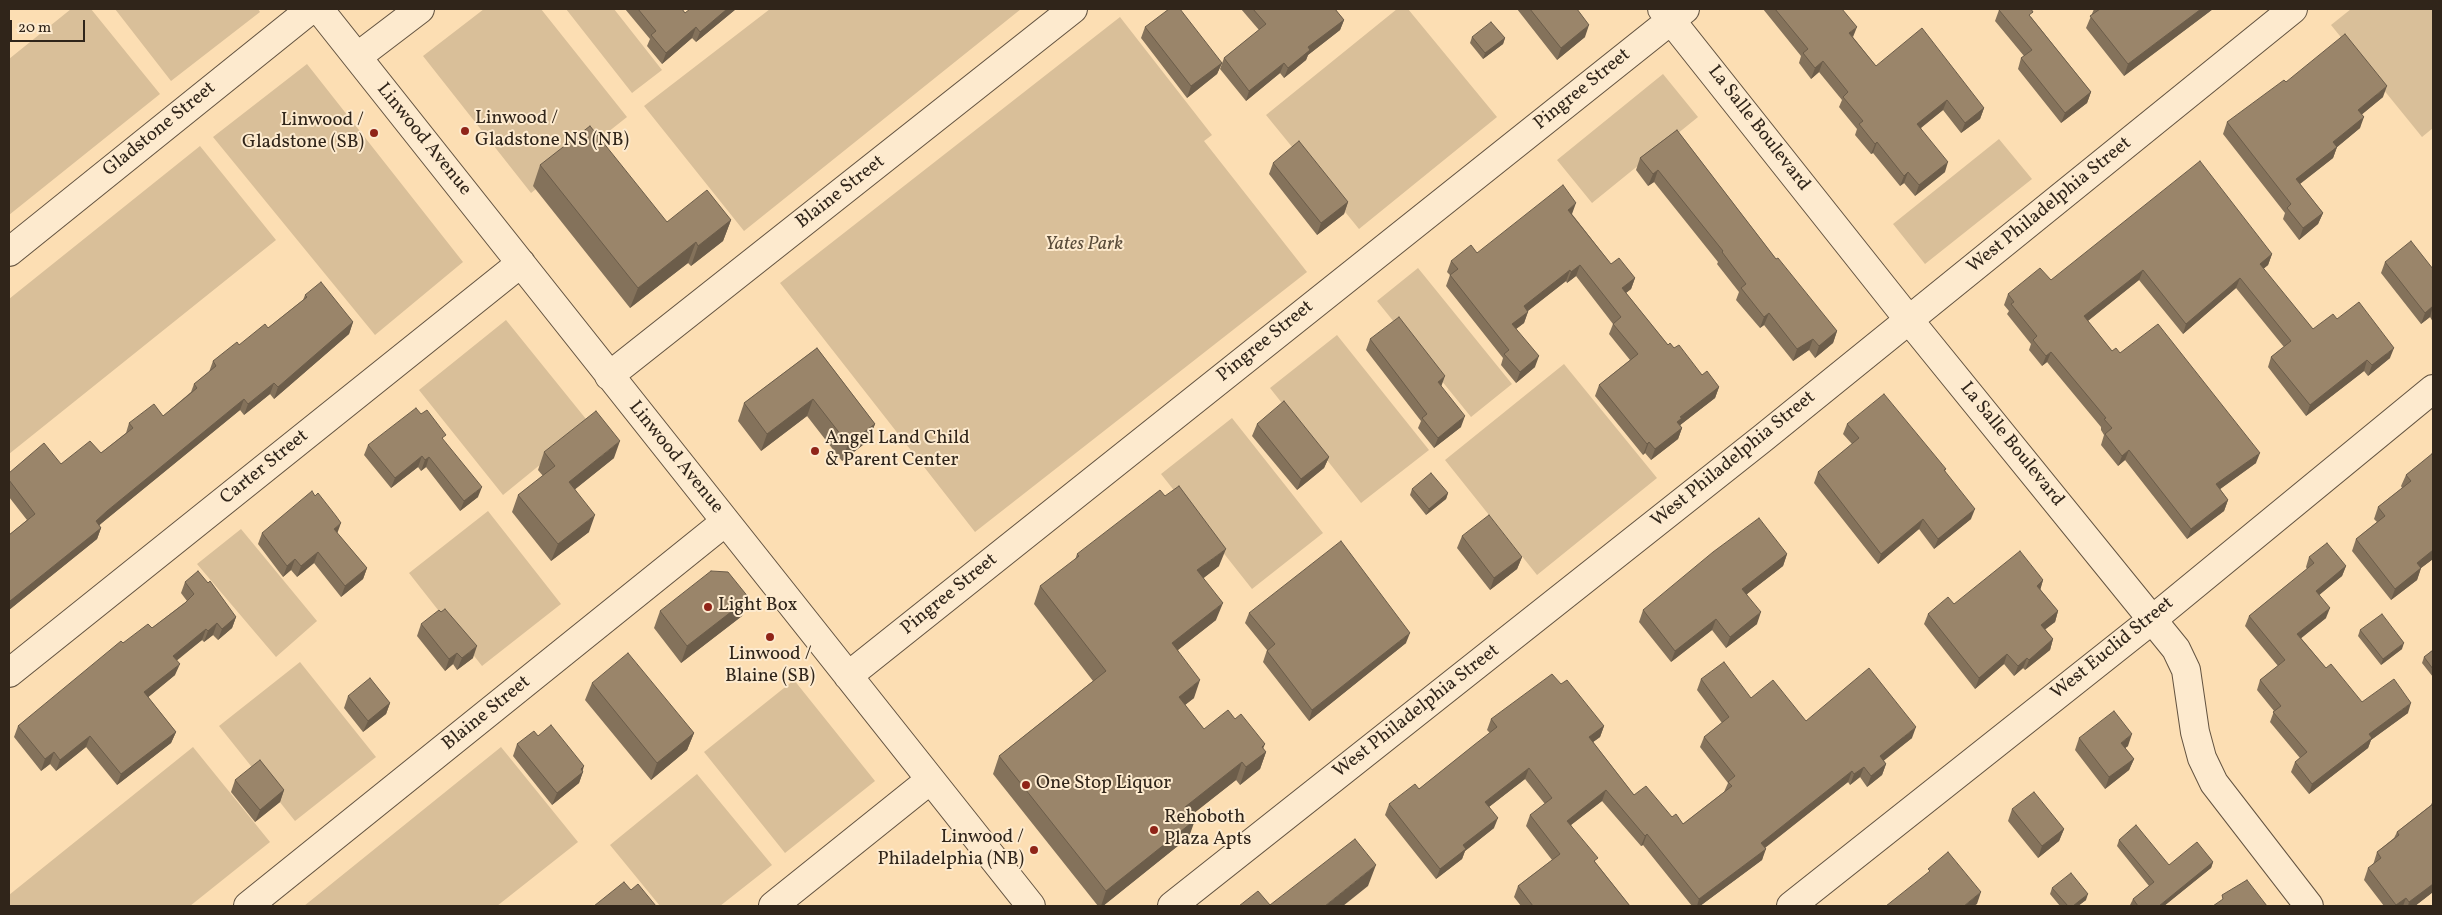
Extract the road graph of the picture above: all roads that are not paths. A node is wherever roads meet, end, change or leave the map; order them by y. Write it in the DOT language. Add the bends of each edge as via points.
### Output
graph roads {
  1 [pos="311,9"];
  2 [pos="319,9"];
  3 [pos="420,9"];
  4 [pos="1073,9"];
  5 [pos="2293,9"];
  6 [pos="1673,13"];
  7 [pos="357,57"];
  8 [pos="9,252"];
  9 [pos="521,263"];
  10 [pos="1909,320"];
  11 [pos="609,376"];
  12 [pos="2433,389"];
  13 [pos="725,522"];
  14 [pos="2152,619"];
  15 [pos="9,673"];
  16 [pos="848,676"];
  17 [pos="930,780"];
  18 [pos="248,906"];
  19 [pos="773,906"];
  20 [pos="1031,906"];
  21 [pos="1172,906"];
  22 [pos="1791,906"];
  23 [pos="2308,906"];
  1 -- 8 [label="street, Gladstone Street"];
  2 -- 7 [label="street, Linwood Avenue"];
  3 -- 7 [label="street"];
  4 -- 11 [label="street, Blaine Street"];
  5 -- 10 [label="street, West Philadelphia Street"];
  6 -- 10 [label="street, La Salle Boulevard"];
  6 -- 16 [label="street, Pingree Street"];
  7 -- 9 [label="street, Linwood Avenue"];
  9 -- 11 [label="street, Linwood Avenue"];
  9 -- 15 [label="street, Carter Street"];
  10 -- 14 [label="street, La Salle Boulevard"];
  10 -- 21 [label="street, West Philadelphia Street"];
  11 -- 13 [label="street, Linwood Avenue"];
  12 -- 14 [label="street, West Euclid Street"];
  13 -- 16 [label="street, Linwood Avenue"];
  13 -- 18 [label="street, Blaine Street"];
  14 -- 22 [label="street, West Euclid Street"];
  14 -- 23 [label="street, La Salle Boulevard" via="2176,649 2186,670 2195,732 2202,758 2214,783"];
  16 -- 17 [label="street, Linwood Avenue"];
  17 -- 19 [label="street"];
  17 -- 20 [label="street, Linwood Avenue"];
}
